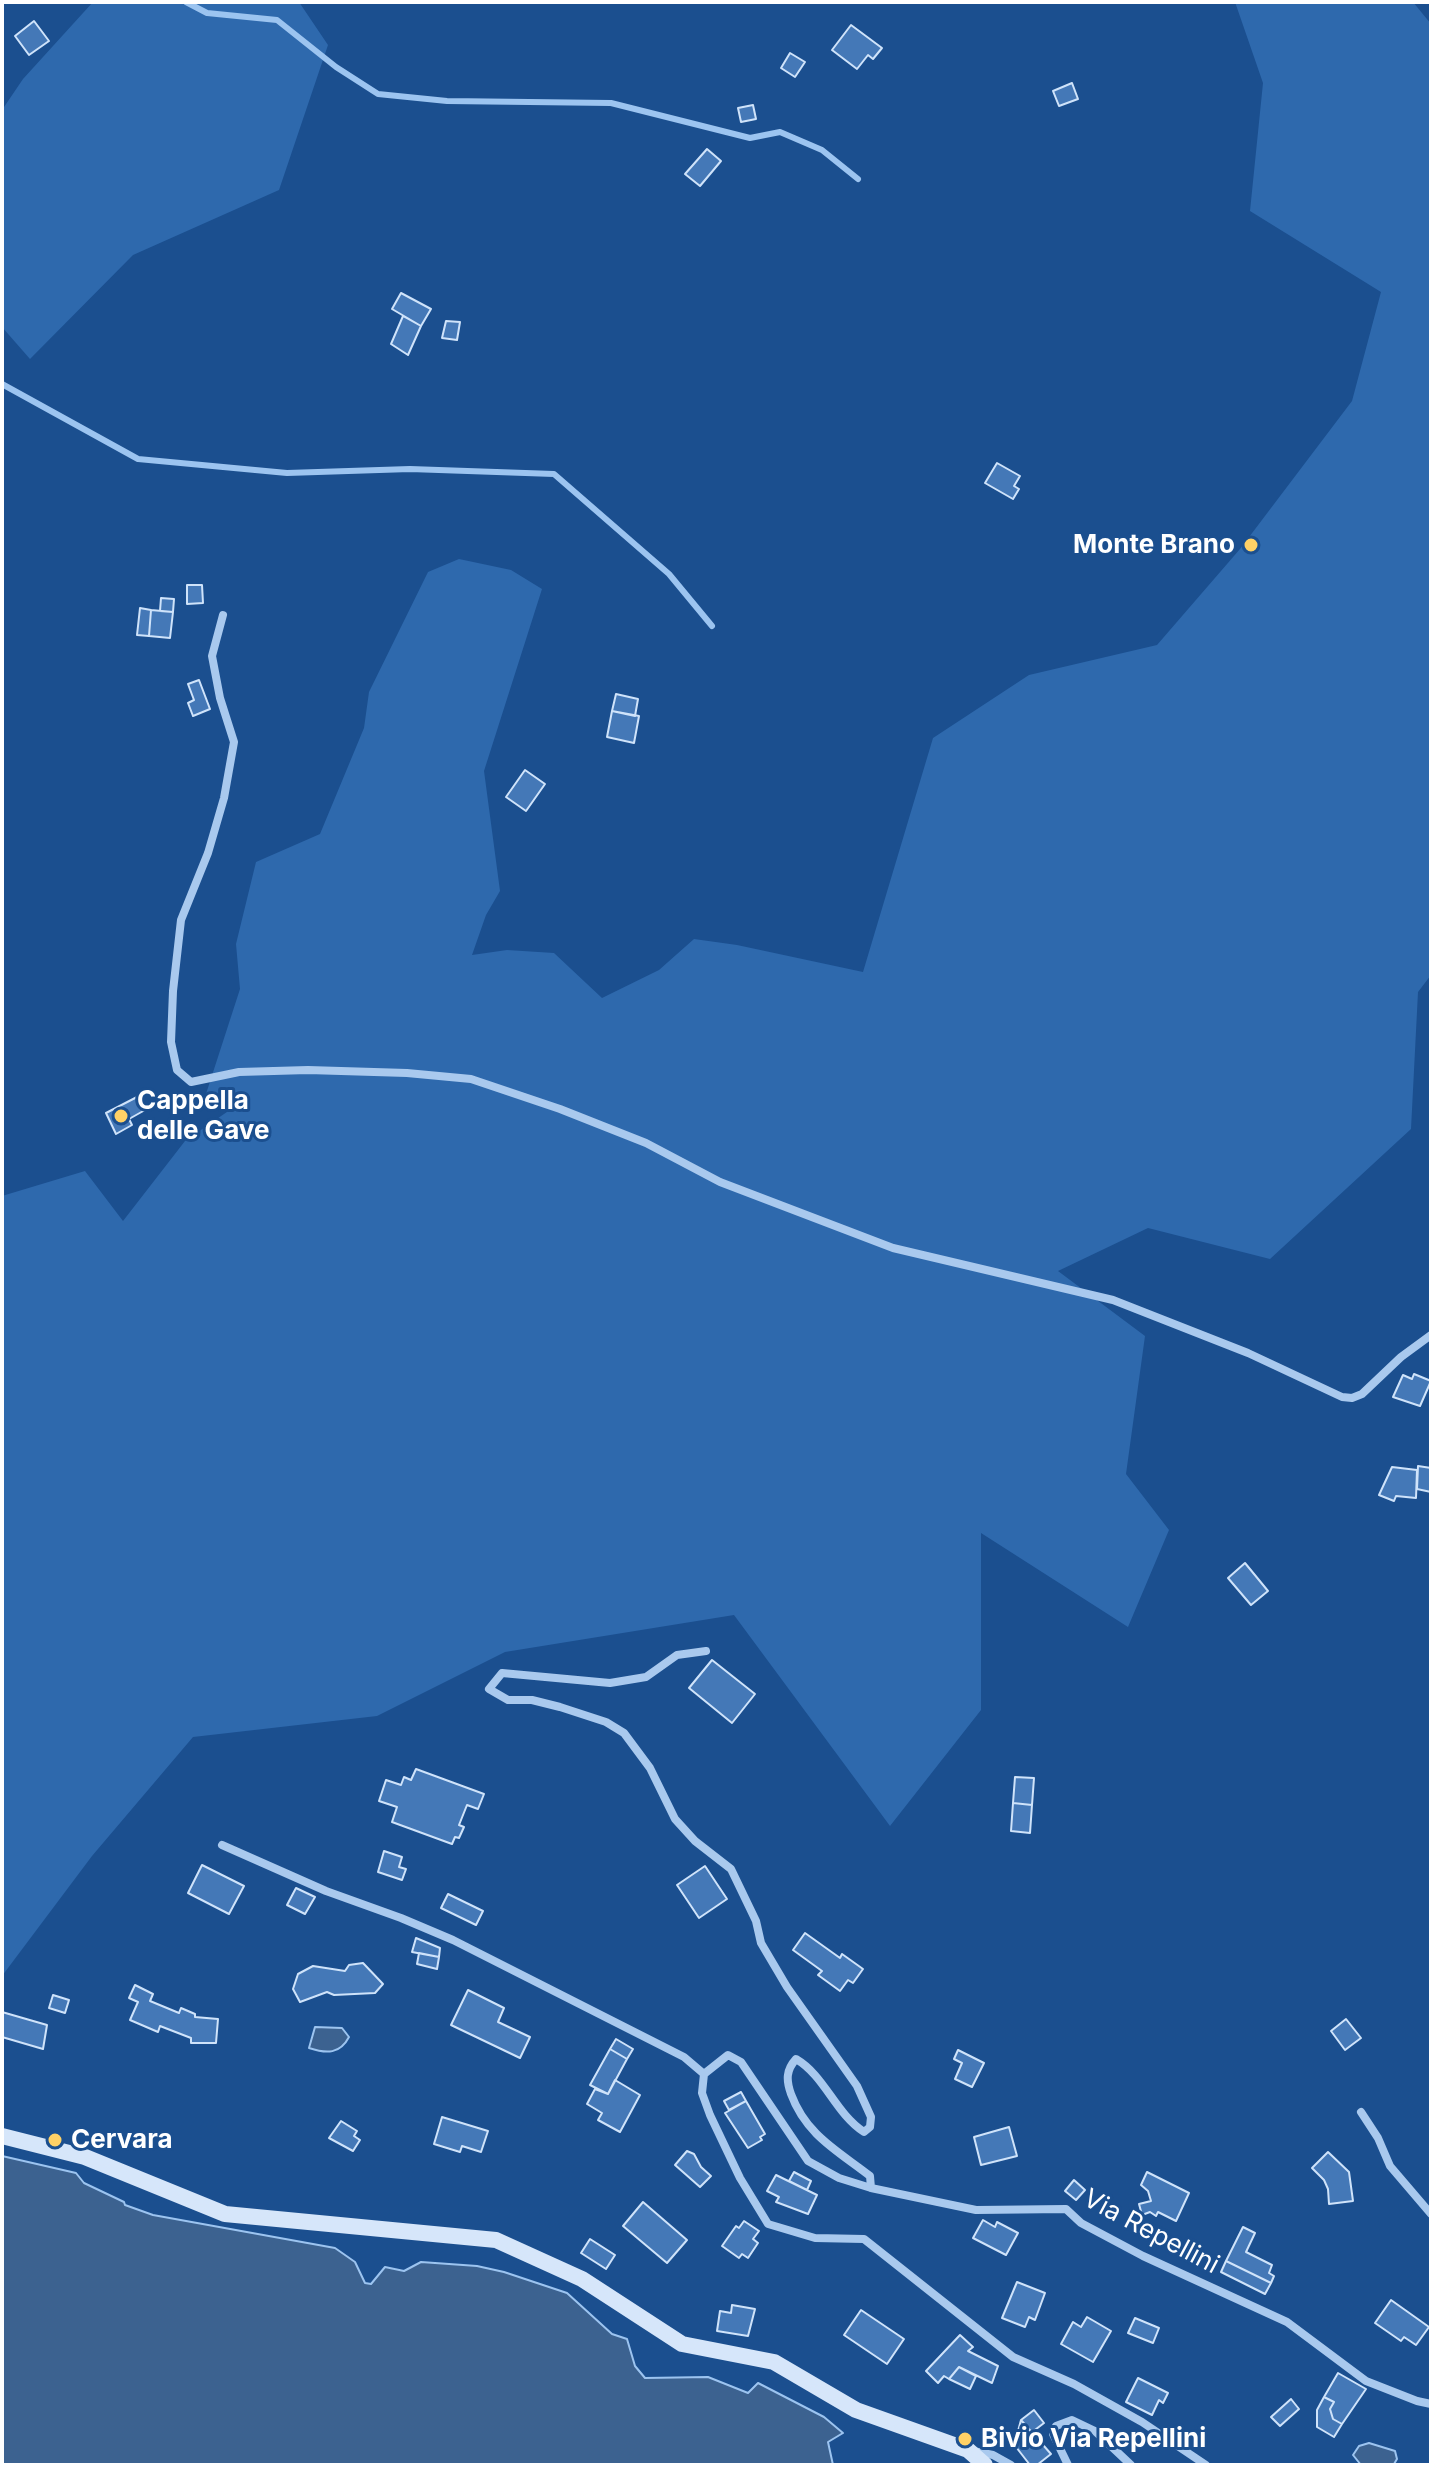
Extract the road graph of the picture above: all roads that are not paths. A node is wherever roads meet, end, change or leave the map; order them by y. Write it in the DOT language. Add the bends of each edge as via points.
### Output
graph roads {
  1 [pos="223,615"];
  2 [pos="1431,1335"];
  3 [pos="706,1651"];
  4 [pos="222,1845"];
  5 [pos="704,2074"];
  6 [pos="1361,2112"];
  7 [pos="2,2136"];
  8 [pos="871,2188"];
  9 [pos="1431,2214"];
  10 [pos="1431,2404"];
  11 [pos="968,2450"];
  12 [pos="985,2465"];
  13 [pos="1011,2465"];
  14 [pos="1068,2465"];
  15 [pos="1131,2465"];
  16 [pos="1206,2465"];
  1 -- 2 [label="street" via="212,656 234,742 208,853 181,920 173,991 171,1042 177,1070 191,1082 239,1072 308,1070 471,1079 646,1143 720,1182 893,1248 1113,1300 1342,1397 1362,1394"];
  3 -- 8 [label="street" via="677,1655 646,1677 618,1682 502,1673 489,1689 508,1700 560,1707 624,1733 675,1819 731,1869 761,1943 857,2086 870,2127 864,2132 855,2126 807,2065 796,2059 786,2079 799,2114 839,2155 870,2176"];
  4 -- 5 [label="street" via="453,1940 684,2057"];
  5 -- 8 [label="street, Via Repellini" via="728,2055 741,2062 808,2161"];
  5 -- 16 [label="street" via="702,2093 710,2115 768,2224 815,2238 864,2239 1013,2357 1142,2422"];
  6 -- 9 [label="street" via="1390,2166"];
  7 -- 11 [label="main road" via="85,2157 225,2214 496,2240 582,2279 682,2344 774,2362 856,2410"];
  8 -- 10 [label="street, Via Repellini" via="976,2210 1066,2209 1081,2223 1143,2256 1287,2322 1366,2381"];
  11 -- 12 [label="main road"];
  11 -- 13 [label="street"];
  14 -- 15 [label="street" via="1053,2434 1056,2426 1072,2420 1095,2431"];
}
